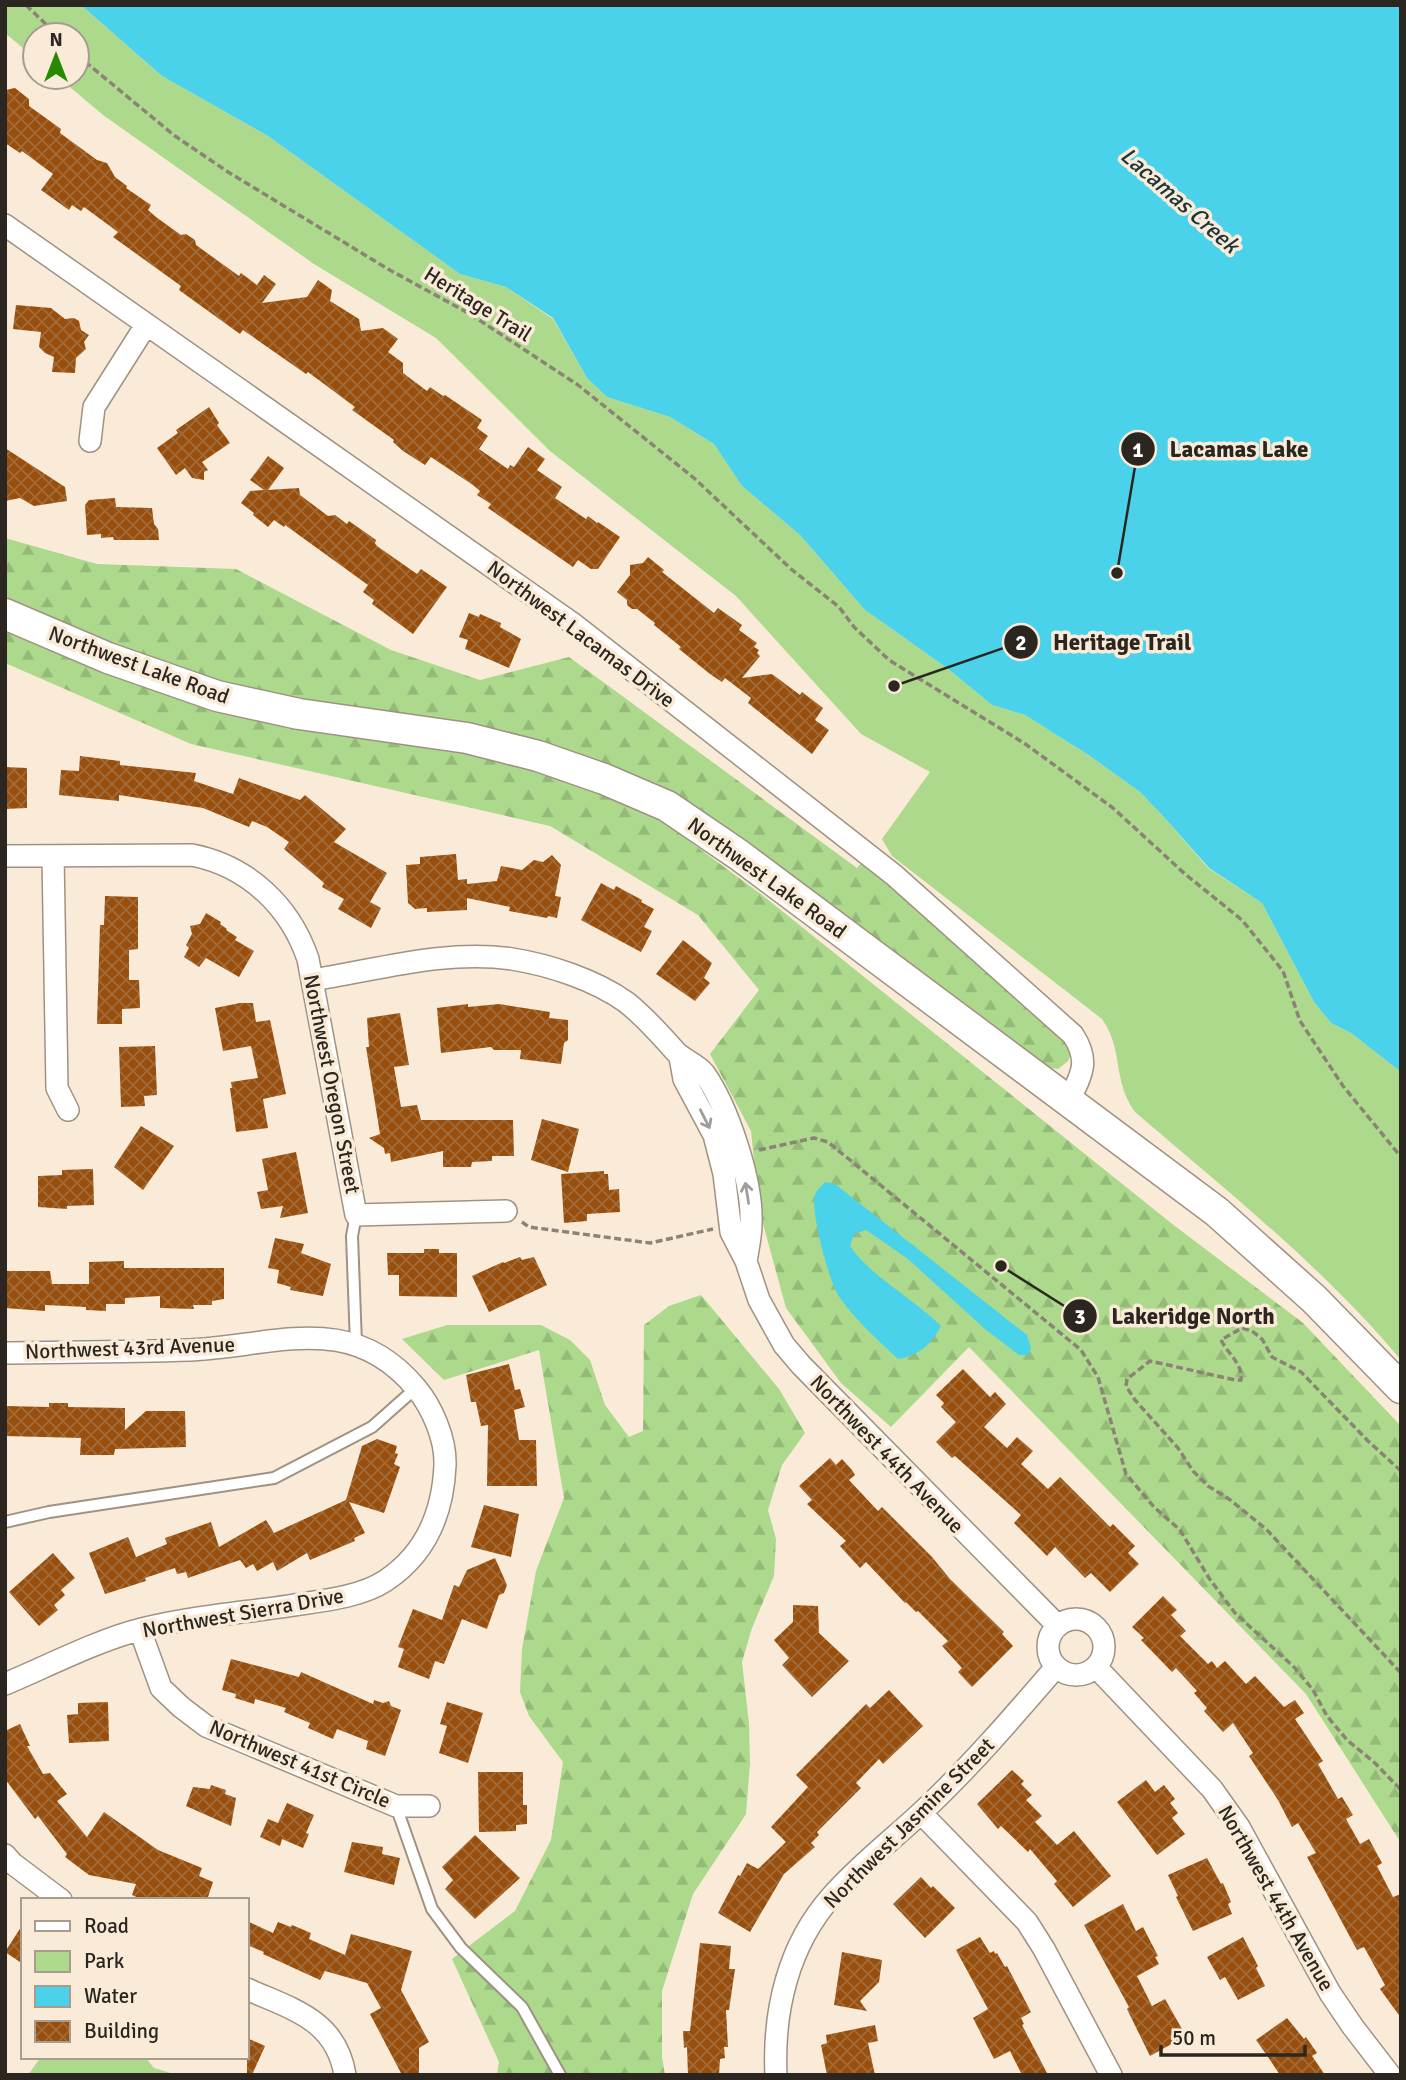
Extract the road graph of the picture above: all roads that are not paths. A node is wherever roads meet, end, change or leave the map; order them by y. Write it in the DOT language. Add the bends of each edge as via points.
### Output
graph roads {
  1 [pos="5,225"];
  2 [pos="146,325"];
  3 [pos="90,441"];
  4 [pos="5,614"];
  5 [pos="5,856"];
  6 [pos="53,856"];
  7 [pos="312,980"];
  8 [pos="680,1057"];
  9 [pos="1069,1100"];
  10 [pos="68,1110"];
  11 [pos="506,1211"];
  12 [pos="356,1215"];
  13 [pos="746,1261"];
  14 [pos="256,1343"];
  15 [pos="356,1344"];
  16 [pos="5,1353"];
  17 [pos="416,1388"];
  18 [pos="1401,1388"];
  19 [pos="5,1522"];
  20 [pos="1058,1626"];
  21 [pos="140,1629"];
  22 [pos="1056,1667"];
  23 [pos="1096,1667"];
  24 [pos="5,1684"];
  25 [pos="396,1806"];
  26 [pos="429,1806"];
  27 [pos="921,1813"];
  28 [pos="7,1861"];
  29 [pos="58,1898"];
  30 [pos="248,1989"];
  31 [pos="345,2075"];
  32 [pos="560,2075"];
  33 [pos="776,2075"];
  34 [pos="1111,2075"];
  35 [pos="1390,2075"];
  1 -- 2 [label="street, Northwest Lacamas Drive"];
  2 -- 3 [label="street" via="94,407"];
  2 -- 9 [label="street, Northwest Lacamas Drive" via="572,623 894,875 1073,1035 1084,1061"];
  4 -- 9 [label="main road, Northwest Lake Road" via="108,658 217,696 299,714 467,738 571,767 667,806"];
  5 -- 6 [label="street, Northwest Oregon Street"];
  6 -- 7 [label="street, Northwest Oregon Street" via="192,855 219,862 256,883 282,909 300,935"];
  6 -- 10 [label="street" via="57,1088"];
  7 -- 8 [label="street, Northwest 44th Avenue" via="452,957 513,959 590,983 626,1002"];
  7 -- 12 [label="street, Northwest Oregon Street"];
  8 -- 13 [label="street, Northwest 44th Avenue, one-way" via="684,1079 714,1135 731,1232"];
  13 -- 8 [label="street, Northwest 44th Avenue, one-way" via="752,1223 734,1136 702,1070"];
  9 -- 18 [label="main road, Northwest Lake Road" via="1217,1212 1314,1299"];
  11 -- 12 [label="street"];
  12 -- 15 [label="lane, Northwest Oregon Street" via="352,1236"];
  13 -- 20 [label="street, Northwest 44th Avenue" via="759,1300 801,1366"];
  14 -- 15 [label="street, Northwest Sierra Drive" via="305,1337"];
  14 -- 16 [label="street, Northwest 43rd Avenue"];
  15 -- 17 [label="street, Northwest Sierra Drive" via="382,1356"];
  17 -- 19 [label="lane" via="372,1427 274,1478"];
  17 -- 21 [label="street, Northwest Sierra Drive" via="441,1435 444,1486 426,1539 408,1563 383,1583 340,1598"];
  20 -- 22 [label="street" via="1048,1644"];
  20 -- 23 [label="street" via="1078,1619 1097,1629 1104,1648"];
  21 -- 24 [label="street, Northwest Sierra Drive"];
  21 -- 25 [label="street, Northwest 41st Circle" via="161,1688 206,1726"];
  22 -- 23 [label="street" via="1076,1675"];
  22 -- 27 [label="street, Northwest Jasmine Street"];
  23 -- 35 [label="street, Northwest 44th Avenue" via="1212,1789 1267,1876 1330,1993"];
  25 -- 26 [label="street, Northwest 41st Circle"];
  25 -- 32 [label="lane" via="432,1909 461,1948 522,2007"];
  27 -- 33 [label="street, Northwest Jasmine Street" via="831,1896 810,1924 785,1980 776,2017"];
  27 -- 34 [label="street" via="1027,1922"];
  28 -- 29 [label="street"];
  30 -- 31 [label="street" via="313,2019 335,2041"];
}
